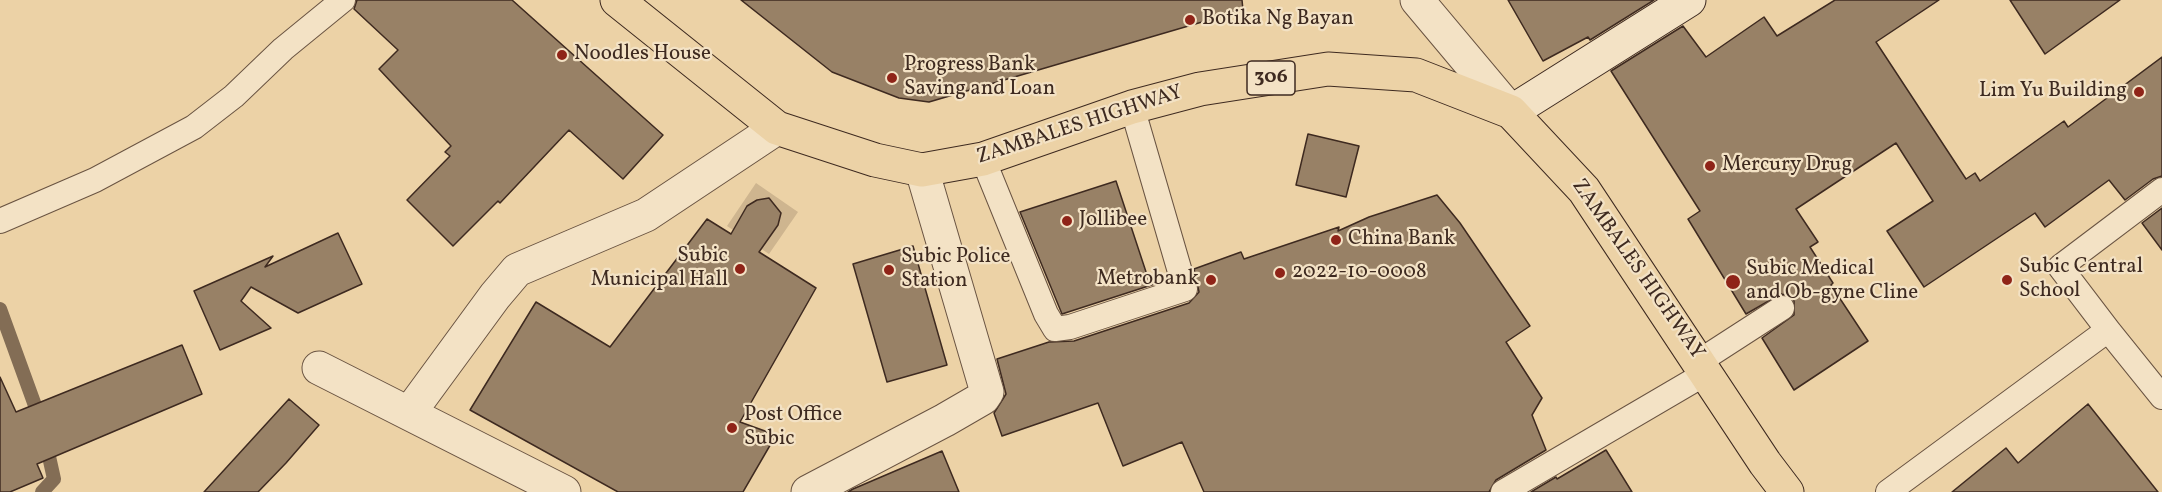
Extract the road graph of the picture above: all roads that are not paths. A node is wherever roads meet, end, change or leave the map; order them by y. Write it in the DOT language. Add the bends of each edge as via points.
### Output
graph roads {
  1 [pos="343,0"];
  2 [pos="617,0"];
  3 [pos="1417,0"];
  4 [pos="1689,0"];
  5 [pos="1132,107"];
  6 [pos="1511,112"];
  7 [pos="777,128"];
  8 [pos="983,159"];
  9 [pos="922,170"];
  10 [pos="2162,190"];
  11 [pos="11,217"];
  12 [pos="1782,308"];
  13 [pos="2108,330"];
  14 [pos="1704,366"];
  15 [pos="319,368"];
  16 [pos="2162,397"];
  17 [pos="410,412"];
  18 [pos="564,492"];
  19 [pos="808,492"];
  20 [pos="1503,492"];
  21 [pos="1787,492"];
  22 [pos="1888,492"];
  1 -- 11 [label="lane" via="194,127 138,159"];
  2 -- 7 [label="main road, ZAMBALES HIGHWAY / 306"];
  3 -- 6 [label="street"];
  4 -- 6 [label="street"];
  5 -- 6 [label="main road, ZAMBALES HIGHWAY / 306" via="1200,89 1329,69 1416,75"];
  5 -- 8 [label="main road, ZAMBALES HIGHWAY / 306"];
  5 -- 8 [label="lane" via="1185,289 1055,329"];
  6 -- 14 [label="main road, ZAMBALES HIGHWAY / 306" via="1584,190"];
  7 -- 9 [label="main road, ZAMBALES HIGHWAY / 306" via="875,160"];
  7 -- 17 [label="street" via="646,215 517,270"];
  8 -- 9 [label="main road, ZAMBALES HIGHWAY / 306"];
  9 -- 19 [label="street" via="987,392 945,420"];
  10 -- 13 [label="lane" via="2060,267"];
  12 -- 14 [label="lane"];
  13 -- 16 [label="lane"];
  13 -- 22 [label="lane"];
  14 -- 20 [label="lane"];
  14 -- 21 [label="main road, ZAMBALES HIGHWAY / 306"];
  15 -- 17 [label="street"];
  17 -- 18 [label="street"];
}
